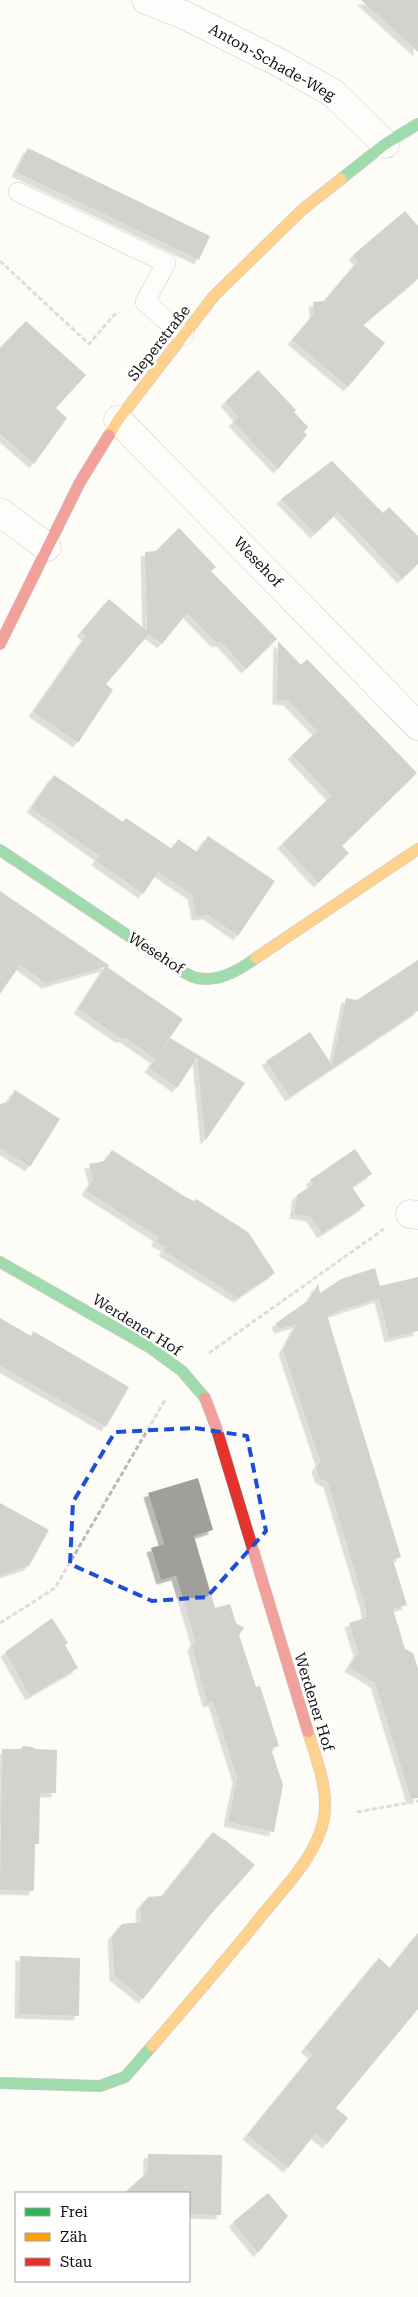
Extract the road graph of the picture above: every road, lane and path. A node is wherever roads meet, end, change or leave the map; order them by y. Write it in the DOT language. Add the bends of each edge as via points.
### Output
graph roads {
  1 [pos="146,0"];
  2 [pos="418,124"];
  3 [pos="386,144"];
  4 [pos="18,192"];
  5 [pos="0,262"];
  6 [pos="146,302"];
  7 [pos="184,336"];
  8 [pos="118,420"];
  9 [pos="0,512"];
  10 [pos="47,547"];
  11 [pos="0,644"];
  12 [pos="418,726"];
  13 [pos="418,849"];
  14 [pos="0,850"];
  15 [pos="0,1262"];
  16 [pos="418,1801"];
  17 [pos="324,1817"];
  18 [pos="0,2082"];
  1 -- 3 [label="street, Anton-Schade-Weg" via="184,15 334,93"];
  2 -- 3 [label="street, Sleperstraße"];
  3 -- 7 [label="street, Sleperstraße" via="303,209 214,296"];
  4 -- 6 [label="lane" via="166,263"];
  5 -- 6 [label="path" via="89,344 116,314"];
  6 -- 7 [label="lane"];
  7 -- 8 [label="street, Sleperstraße"];
  8 -- 10 [label="street, Sleperstraße" via="80,482"];
  8 -- 12 [label="street, Wesehof"];
  9 -- 10 [label="street"];
  10 -- 11 [label="street, Sleperstraße"];
  13 -- 14 [label="street, Wesehof" via="256,960 220,978 194,977 172,965"];
  15 -- 17 [label="street, Werdener Hof" via="149,1347 182,1372 205,1397 317,1763 324,1790"];
  16 -- 17 [label="path"];
  17 -- 18 [label="street, Werdener Hof" via="316,1843 297,1872 225,1962 125,2077 100,2086"];
}
